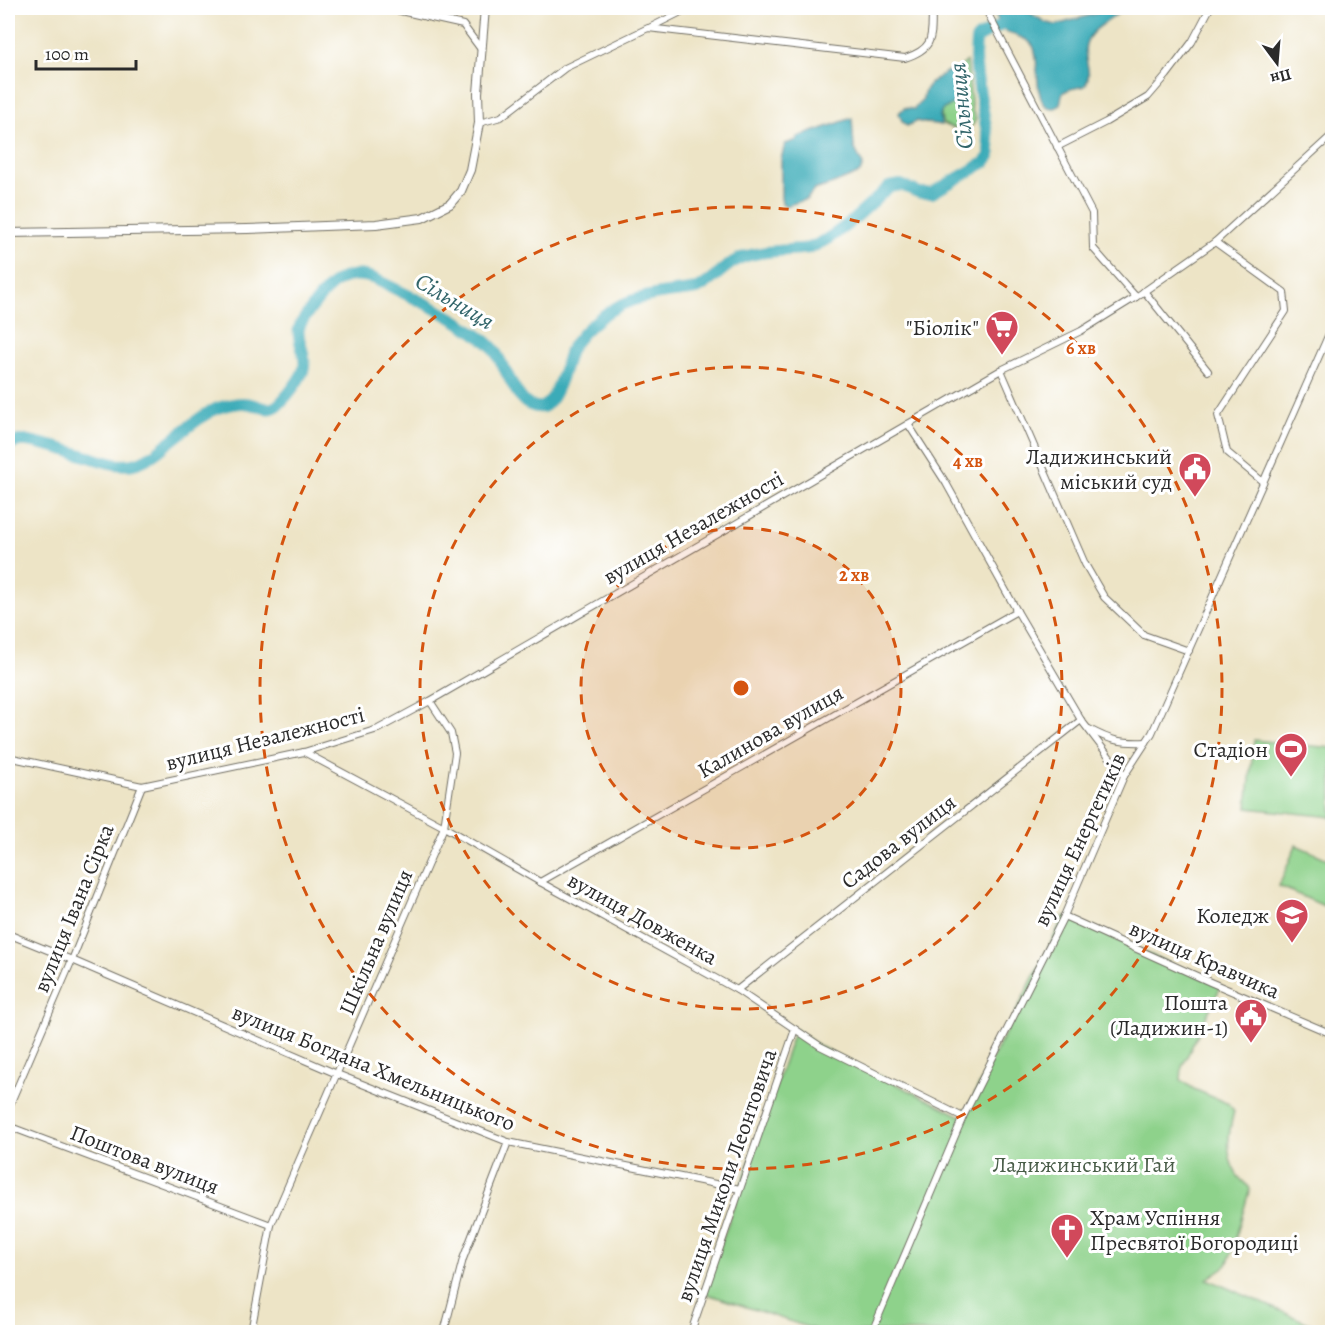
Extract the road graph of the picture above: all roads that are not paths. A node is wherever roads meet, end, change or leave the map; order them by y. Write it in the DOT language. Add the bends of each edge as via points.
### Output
graph roads {
  1 [pos="387,8"];
  2 [pos="484,8"];
  3 [pos="689,8"];
  4 [pos="932,8"];
  5 [pos="985,8"];
  6 [pos="1210,8"];
  7 [pos="648,28"];
  8 [pos="480,48"];
  9 [pos="479,123"];
  10 [pos="1332,135"];
  11 [pos="1057,147"];
  12 [pos="8,233"];
  13 [pos="1215,242"];
  14 [pos="1144,291"];
  15 [pos="1136,297"];
  16 [pos="1332,327"];
  17 [pos="1001,370"];
  18 [pos="1208,371"];
  19 [pos="908,424"];
  20 [pos="1263,482"];
  21 [pos="1017,611"];
  22 [pos="1189,651"];
  23 [pos="430,701"];
  24 [pos="1081,720"];
  25 [pos="1085,727"];
  26 [pos="1146,742"];
  27 [pos="304,752"];
  28 [pos="8,756"];
  29 [pos="1125,776"];
  30 [pos="142,786"];
  31 [pos="444,827"];
  32 [pos="540,882"];
  33 [pos="1064,916"];
  34 [pos="8,934"];
  35 [pos="72,960"];
  36 [pos="737,990"];
  37 [pos="795,1029"];
  38 [pos="1332,1034"];
  39 [pos="337,1074"];
  40 [pos="8,1109"];
  41 [pos="963,1117"];
  42 [pos="8,1126"];
  43 [pos="508,1142"];
  44 [pos="740,1190"];
  45 [pos="271,1225"];
  46 [pos="251,1332"];
  47 [pos="444,1332"];
  48 [pos="691,1332"];
  49 [pos="872,1332"];
  1 -- 8 [label="street" via="463,25"];
  2 -- 8 [label="street"];
  3 -- 7 [label="street"];
  4 -- 7 [label="street" via="928,45 904,58"];
  5 -- 11 [label="street"];
  6 -- 11 [label="street" via="1192,42 1148,98"];
  7 -- 9 [label="street" via="565,68 501,117"];
  8 -- 9 [label="street"];
  9 -- 12 [label="street" via="470,170 460,191 450,204 422,218 271,228"];
  10 -- 13 [label="street, вулиця Незалежності"];
  11 -- 15 [label="street" via="1092,213 1093,248"];
  13 -- 14 [label="street, вулиця Незалежності"];
  13 -- 20 [label="street" via="1284,292 1286,311 1218,415 1227,452"];
  14 -- 15 [label="street, вулиця Незалежності"];
  14 -- 18 [label="street"];
  15 -- 17 [label="street, вулиця Незалежності" via="1081,331"];
  16 -- 20 [label="street, вулиця Енергетиків"];
  17 -- 19 [label="street, вулиця Незалежності"];
  17 -- 22 [label="street" via="1085,564 1104,597 1144,635"];
  19 -- 21 [label="street" via="946,483"];
  19 -- 23 [label="street, вулиця Незалежності"];
  20 -- 22 [label="street, вулиця Енергетиків"];
  21 -- 24 [label="street"];
  21 -- 32 [label="street, Калинова вулиця"];
  22 -- 26 [label="street, вулиця Енергетиків"];
  23 -- 27 [label="street, вулиця Незалежності" via="378,729"];
  23 -- 31 [label="street, Шкільна вулиця" via="451,733 455,753"];
  24 -- 25 [label="street"];
  24 -- 36 [label="street, Садова вулиця"];
  25 -- 26 [label="street" via="1109,740"];
  25 -- 29 [label="street"];
  26 -- 29 [label="street, вулиця Енергетиків"];
  27 -- 30 [label="street, вулиця Незалежності"];
  27 -- 31 [label="street, вулиця Довженка"];
  28 -- 30 [label="street, вулиця Незалежності"];
  29 -- 33 [label="street, вулиця Енергетиків"];
  30 -- 35 [label="street, вулиця Івана Сірка"];
  31 -- 32 [label="street, вулиця Довженка"];
  31 -- 39 [label="street, Шкільна вулиця"];
  32 -- 36 [label="street, вулиця Довженка"];
  33 -- 38 [label="street, вулиця Кравчика"];
  33 -- 41 [label="street, вулиця Енергетиків"];
  34 -- 35 [label="street, вулиця Богдана Хмельницького"];
  35 -- 39 [label="street, вулиця Богдана Хмельницького"];
  35 -- 40 [label="street, вулиця Івана Сірка"];
  36 -- 37 [label="street, вулиця Довженка"];
  37 -- 41 [label="street, вулиця Довженка" via="820,1047"];
  37 -- 44 [label="street, вулиця Миколи Леонтовича"];
  39 -- 43 [label="street, вулиця Богдана Хмельницького"];
  39 -- 45 [label="street, Шкільна вулиця"];
  41 -- 49 [label="street, вулиця Енергетиків"];
  42 -- 45 [label="street, Поштова вулиця"];
  43 -- 44 [label="street, вулиця Богдана Хмельницького"];
  43 -- 47 [label="street" via="463,1259"];
  44 -- 48 [label="street, вулиця Миколи Леонтовича"];
  45 -- 46 [label="street, Шкільна вулиця"];
}
